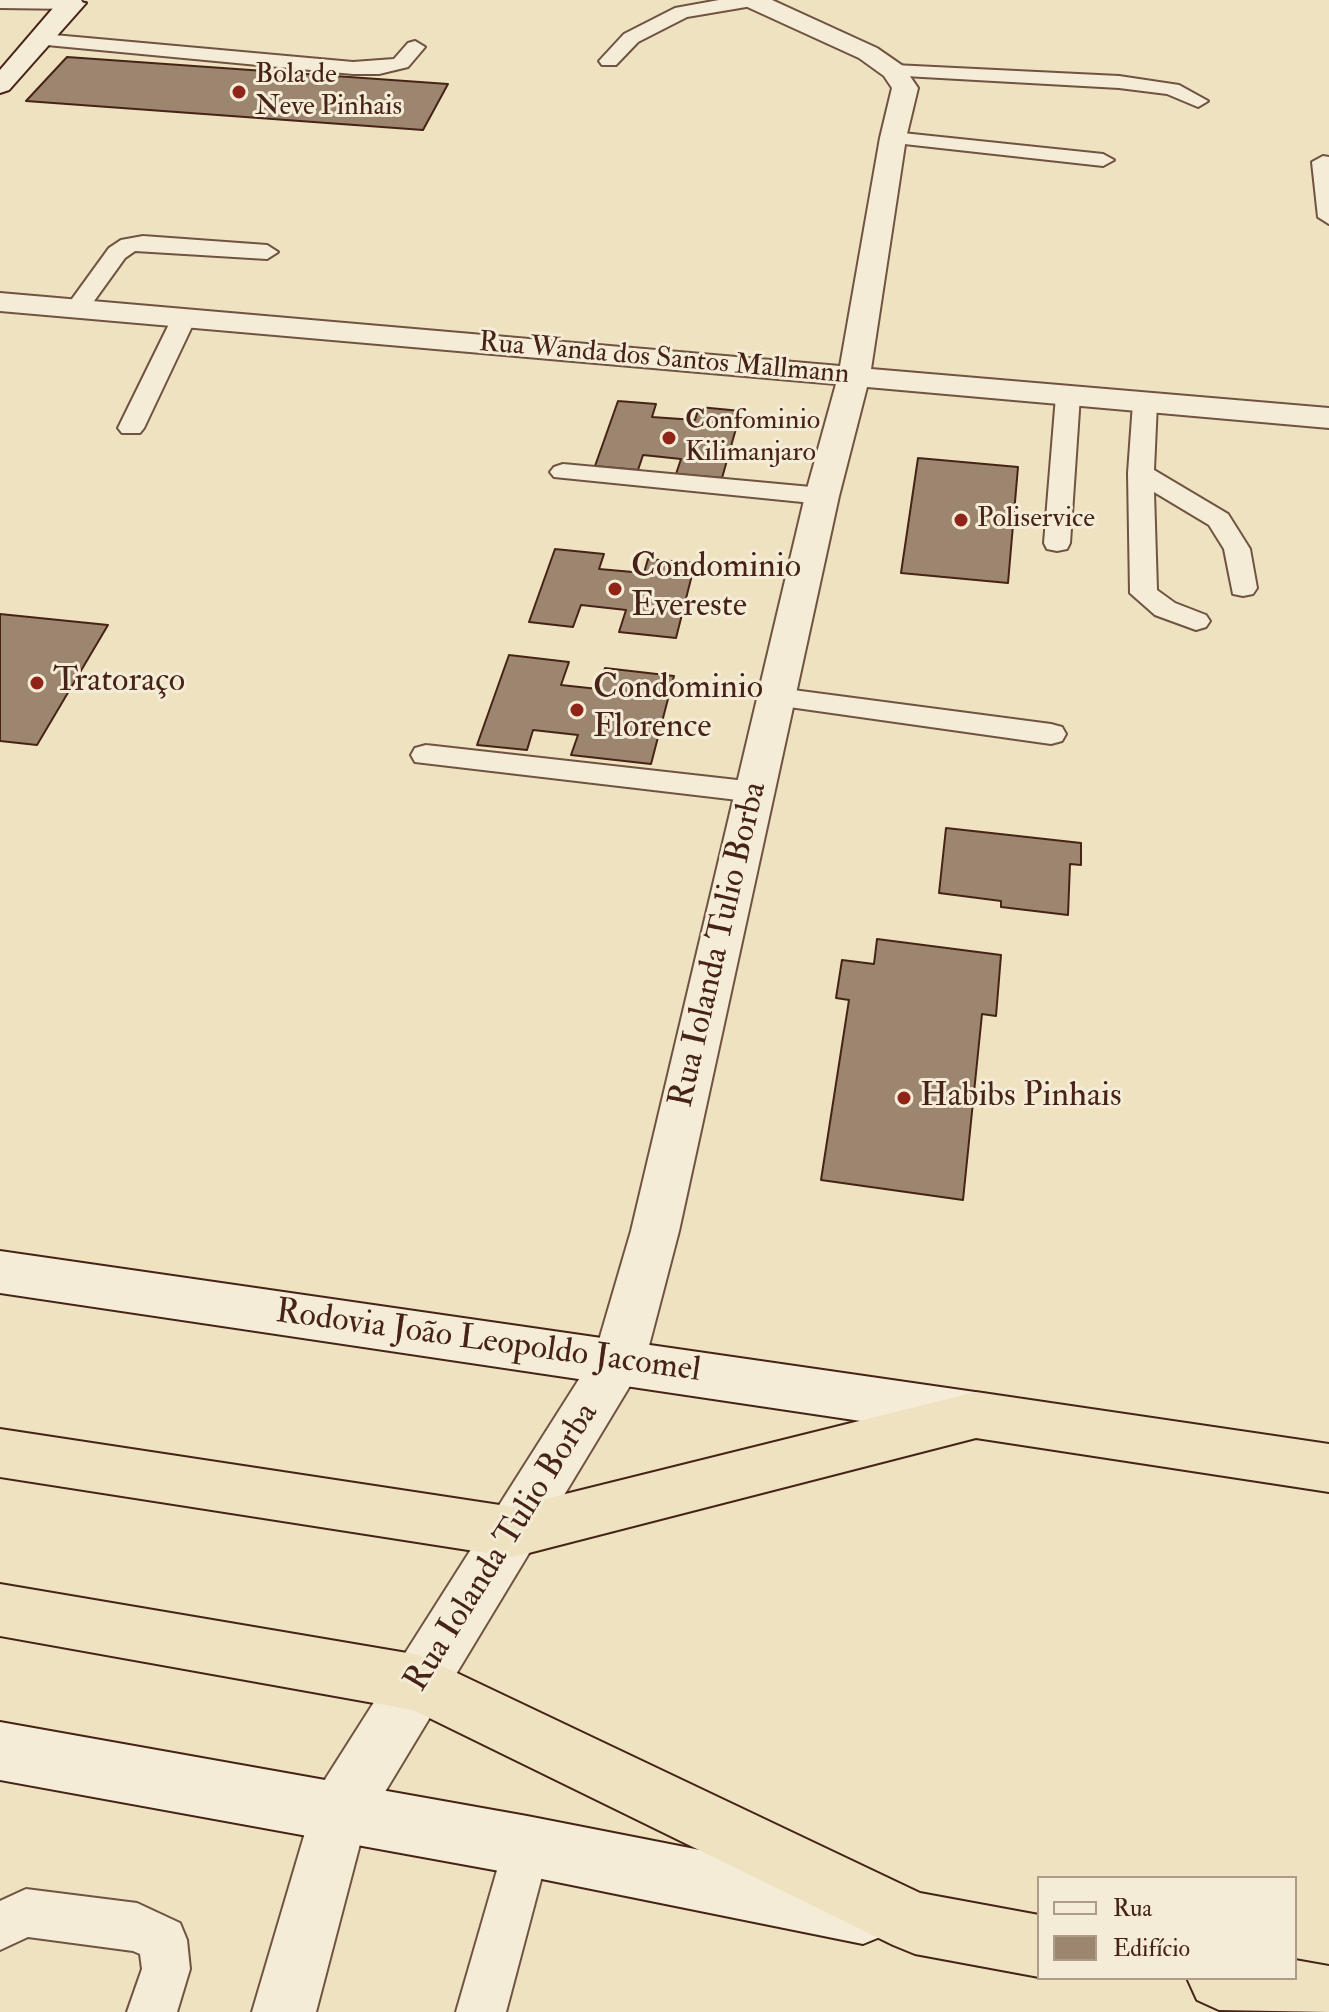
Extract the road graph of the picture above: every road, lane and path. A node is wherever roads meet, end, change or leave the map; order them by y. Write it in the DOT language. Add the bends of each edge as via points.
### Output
graph roads {
  1 [pos="752,0"];
  2 [pos="0,2"];
  3 [pos="73,2"];
  4 [pos="43,40"];
  5 [pos="415,47"];
  6 [pos="609,61"];
  7 [pos="894,71"];
  8 [pos="0,85"];
  9 [pos="1198,101"];
  10 [pos="893,138"];
  11 [pos="1103,160"];
  12 [pos="1323,162"];
  13 [pos="1329,217"];
  14 [pos="267,252"];
  15 [pos="0,302"];
  16 [pos="76,310"];
  17 [pos="184,318"];
  18 [pos="854,377"];
  19 [pos="1068,396"];
  20 [pos="1145,403"];
  21 [pos="1329,418"];
  22 [pos="131,428"];
  23 [pos="563,472"];
  24 [pos="1141,473"];
  25 [pos="822,496"];
  26 [pos="1057,543"];
  27 [pos="1243,588"];
  28 [pos="1196,621"];
  29 [pos="778,697"];
  30 [pos="1051,734"];
  31 [pos="426,755"];
  32 [pos="755,792"];
  33 [pos="0,1272"];
  34 [pos="619,1361"];
  35 [pos="976,1415"];
  36 [pos="0,1453"];
  37 [pos="1329,1468"];
  38 [pos="513,1532"];
  39 [pos="0,1610"];
  40 [pos="419,1683"];
  41 [pos="0,1751"];
  42 [pos="338,1813"];
  43 [pos="527,1846"];
  44 [pos="915,1923"];
  45 [pos="0,1926"];
  46 [pos="1037,1946"];
  47 [pos="1249,1992"];
  48 [pos="1329,1998"];
  49 [pos="152,2012"];
  50 [pos="284,2012"];
  51 [pos="481,2012"];
  1 -- 6 [label="lane" via="682,12 631,38"];
  1 -- 7 [label="street" via="868,53"];
  2 -- 3 [label="lane"];
  3 -- 4 [label="street"];
  4 -- 5 [label="lane" via="353,68 401,63"];
  4 -- 8 [label="street"];
  7 -- 9 [label="lane" via="1119,82 1172,89"];
  7 -- 10 [label="street, Rua Iolanda Tulio Borba" via="905,88"];
  10 -- 11 [label="lane"];
  10 -- 18 [label="street, Rua Iolanda Tulio Borba"];
  12 -- 13 [label="lane"];
  14 -- 16 [label="lane" via="129,245 117,253"];
  15 -- 16 [label="street, Rua Wanda dos Santos Mallmann"];
  16 -- 17 [label="street, Rua Wanda dos Santos Mallmann"];
  17 -- 18 [label="street, Rua Wanda dos Santos Mallmann"];
  17 -- 22 [label="lane"];
  18 -- 19 [label="street, Rua Wanda dos Santos Mallmann"];
  18 -- 25 [label="street, Rua Iolanda Tulio Borba"];
  19 -- 20 [label="street, Rua Wanda dos Santos Mallmann"];
  19 -- 26 [label="lane"];
  20 -- 21 [label="street, Rua Wanda dos Santos Mallmann"];
  20 -- 24 [label="lane"];
  23 -- 25 [label="lane"];
  24 -- 27 [label="lane" via="1219,520 1237,549"];
  24 -- 28 [label="lane" via="1144,593 1165,609"];
  25 -- 29 [label="street, Rua Iolanda Tulio Borba"];
  29 -- 30 [label="lane"];
  29 -- 32 [label="street, Rua Iolanda Tulio Borba"];
  31 -- 32 [label="lane"];
  32 -- 34 [label="street, Rua Iolanda Tulio Borba" via="655,1231"];
  33 -- 34 [label="street, Rodovia João Leopoldo Jacomel"];
  34 -- 35 [label="street, Rodovia João Leopoldo Jacomel"];
  34 -- 38 [label="street, Rua Iolanda Tulio Borba"];
  35 -- 37 [label="highway, Rodovia João Leopoldo Jacomel"];
  35 -- 38 [label="highway, Rodovia João Leopoldo Jacomel"];
  36 -- 38 [label="highway, Rodovia João Leopoldo Jacomel"];
  38 -- 40 [label="street, Rua Iolanda Tulio Borba"];
  39 -- 40 [label="highway"];
  40 -- 42 [label="street, Rua Iolanda Tulio Borba"];
  40 -- 44 [label="highway"];
  41 -- 42 [label="street"];
  42 -- 43 [label="street"];
  42 -- 50 [label="street, Rua Iolanda Tulio Borba"];
  43 -- 44 [label="street"];
  43 -- 51 [label="lane"];
  44 -- 46 [label="highway"];
  45 -- 49 [label="lane" via="26,1913 137,1927 163,1940 166,1969"];
  47 -- 48 [label="highway"];
}
